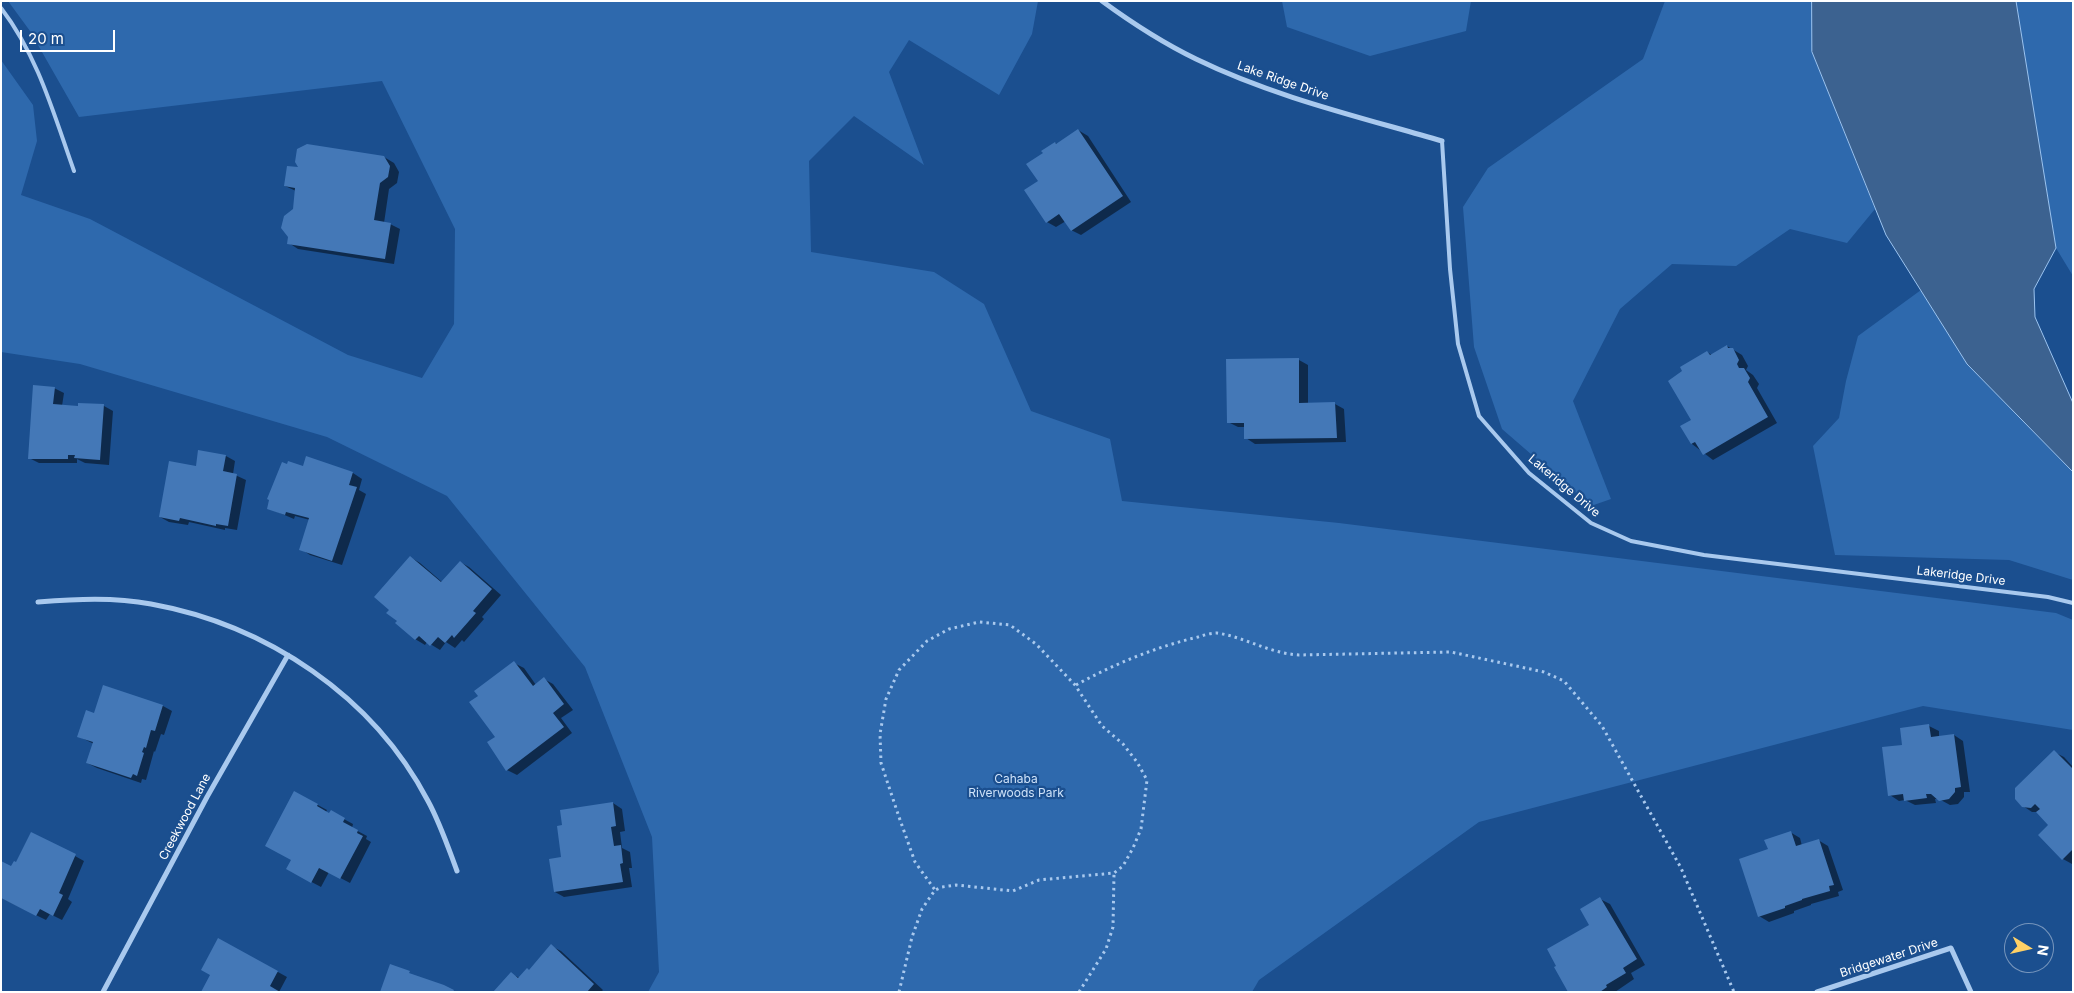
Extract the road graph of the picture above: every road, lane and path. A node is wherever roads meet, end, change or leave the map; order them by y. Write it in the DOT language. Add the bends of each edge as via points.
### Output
graph roads {
  1 [pos="1102,1"];
  2 [pos="1,8"];
  3 [pos="1442,142"];
  4 [pos="74,170"];
  5 [pos="38,602"];
  6 [pos="2073,603"];
  7 [pos="288,655"];
  8 [pos="1076,685"];
  9 [pos="457,871"];
  10 [pos="1114,873"];
  11 [pos="935,890"];
  12 [pos="103,992"];
  13 [pos="899,992"];
  14 [pos="1079,992"];
  15 [pos="1734,992"];
  16 [pos="1817,992"];
  17 [pos="1970,992"];
  1 -- 3 [label="street, Lake Ridge Drive" via="1197,60 1261,86"];
  2 -- 4 [label="lane" via="38,71"];
  3 -- 6 [label="lane, Lakeridge Drive" via="1458,344 1479,416 1529,473 1591,523 1632,541 1704,555 2048,597"];
  5 -- 7 [label="street" via="112,599 150,604 222,622"];
  7 -- 9 [label="street" via="336,689 384,737 428,800"];
  7 -- 12 [label="street, Creekwood Lane" via="202,805"];
  8 -- 10 [label="path" via="1102,726 1123,744 1147,780 1140,830 1123,866"];
  8 -- 11 [label="path" via="1036,644 1010,625 979,622 949,629 927,641 899,670 886,699 880,734 881,763 916,862"];
  8 -- 15 [label="path" via="1116,665 1179,641 1214,633 1280,654 1451,652 1544,672 1564,681 1602,726 1682,868"];
  10 -- 11 [label="path" via="1039,880 1013,891 956,885"];
  10 -- 14 [label="path" via="1114,927 1106,949"];
  11 -- 13 [label="path" via="922,909 912,937"];
  16 -- 17 [label="street, Bridgewater Drive" via="1951,948"];
}
